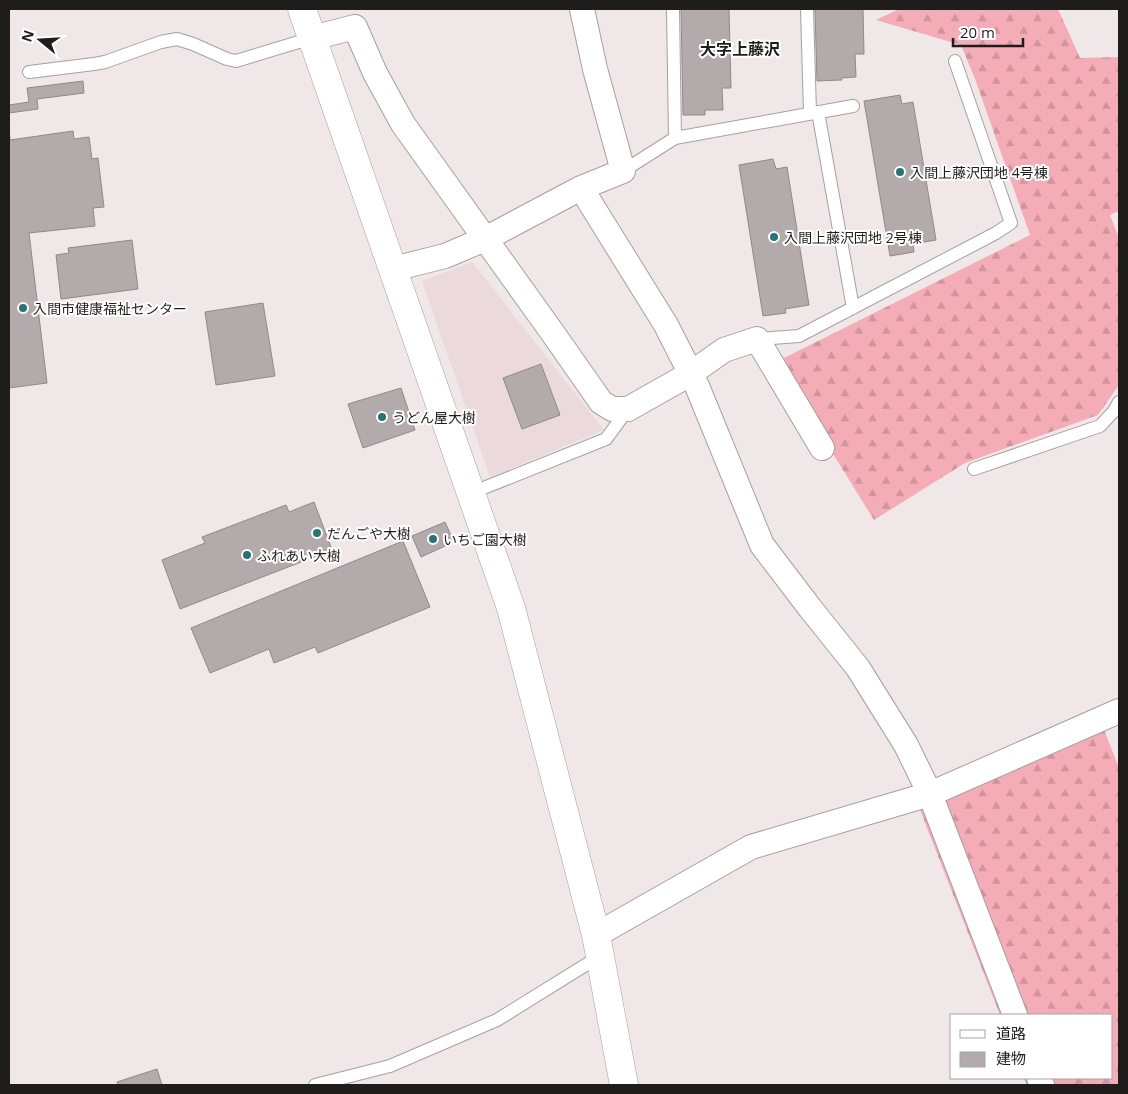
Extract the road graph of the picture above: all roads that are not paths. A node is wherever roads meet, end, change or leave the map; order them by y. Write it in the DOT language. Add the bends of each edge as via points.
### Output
graph roads {
  1 [pos="302,9"];
  2 [pos="582,9"];
  3 [pos="673,9"];
  4 [pos="807,9"];
  5 [pos="312,38"];
  6 [pos="955,61"];
  7 [pos="30,72"];
  8 [pos="853,106"];
  9 [pos="814,112"];
  10 [pos="675,138"];
  11 [pos="623,171"];
  12 [pos="581,188"];
  13 [pos="485,239"];
  14 [pos="393,269"];
  15 [pos="853,308"];
  16 [pos="757,339"];
  17 [pos="690,374"];
  18 [pos="1119,402"];
  19 [pos="628,409"];
  20 [pos="822,448"];
  21 [pos="974,469"];
  22 [pos="471,493"];
  23 [pos="1119,711"];
  24 [pos="930,794"];
  25 [pos="598,946"];
  26 [pos="1015,1014"];
  27 [pos="315,1085"];
  28 [pos="624,1085"];
  1 -- 5 [label="street"];
  2 -- 11 [label="street"];
  3 -- 10 [label="lane"];
  4 -- 9 [label="lane"];
  5 -- 7 [label="lane" via="236,61 177,40 161,42 105,62"];
  5 -- 13 [label="street" via="355,27 403,124"];
  5 -- 14 [label="street"];
  6 -- 15 [label="lane" via="1012,223"];
  8 -- 9 [label="lane"];
  9 -- 10 [label="lane"];
  9 -- 15 [label="lane"];
  10 -- 11 [label="lane"];
  11 -- 12 [label="street"];
  12 -- 13 [label="street"];
  12 -- 17 [label="street" via="666,325"];
  13 -- 14 [label="street" via="445,256"];
  13 -- 19 [label="street" via="601,402 612,409"];
  14 -- 22 [label="street"];
  15 -- 16 [label="lane" via="798,336"];
  16 -- 17 [label="street" via="724,350"];
  16 -- 20 [label="street"];
  17 -- 19 [label="street"];
  17 -- 24 [label="street" via="762,544 858,668 906,745"];
  18 -- 21 [label="lane" via="1100,426"];
  19 -- 22 [label="lane" via="606,439"];
  22 -- 25 [label="street" via="511,608"];
  23 -- 24 [label="street"];
  24 -- 25 [label="street" via="751,847"];
  24 -- 26 [label="street"];
  25 -- 27 [label="lane" via="497,1020 390,1066"];
  25 -- 28 [label="street"];
}
